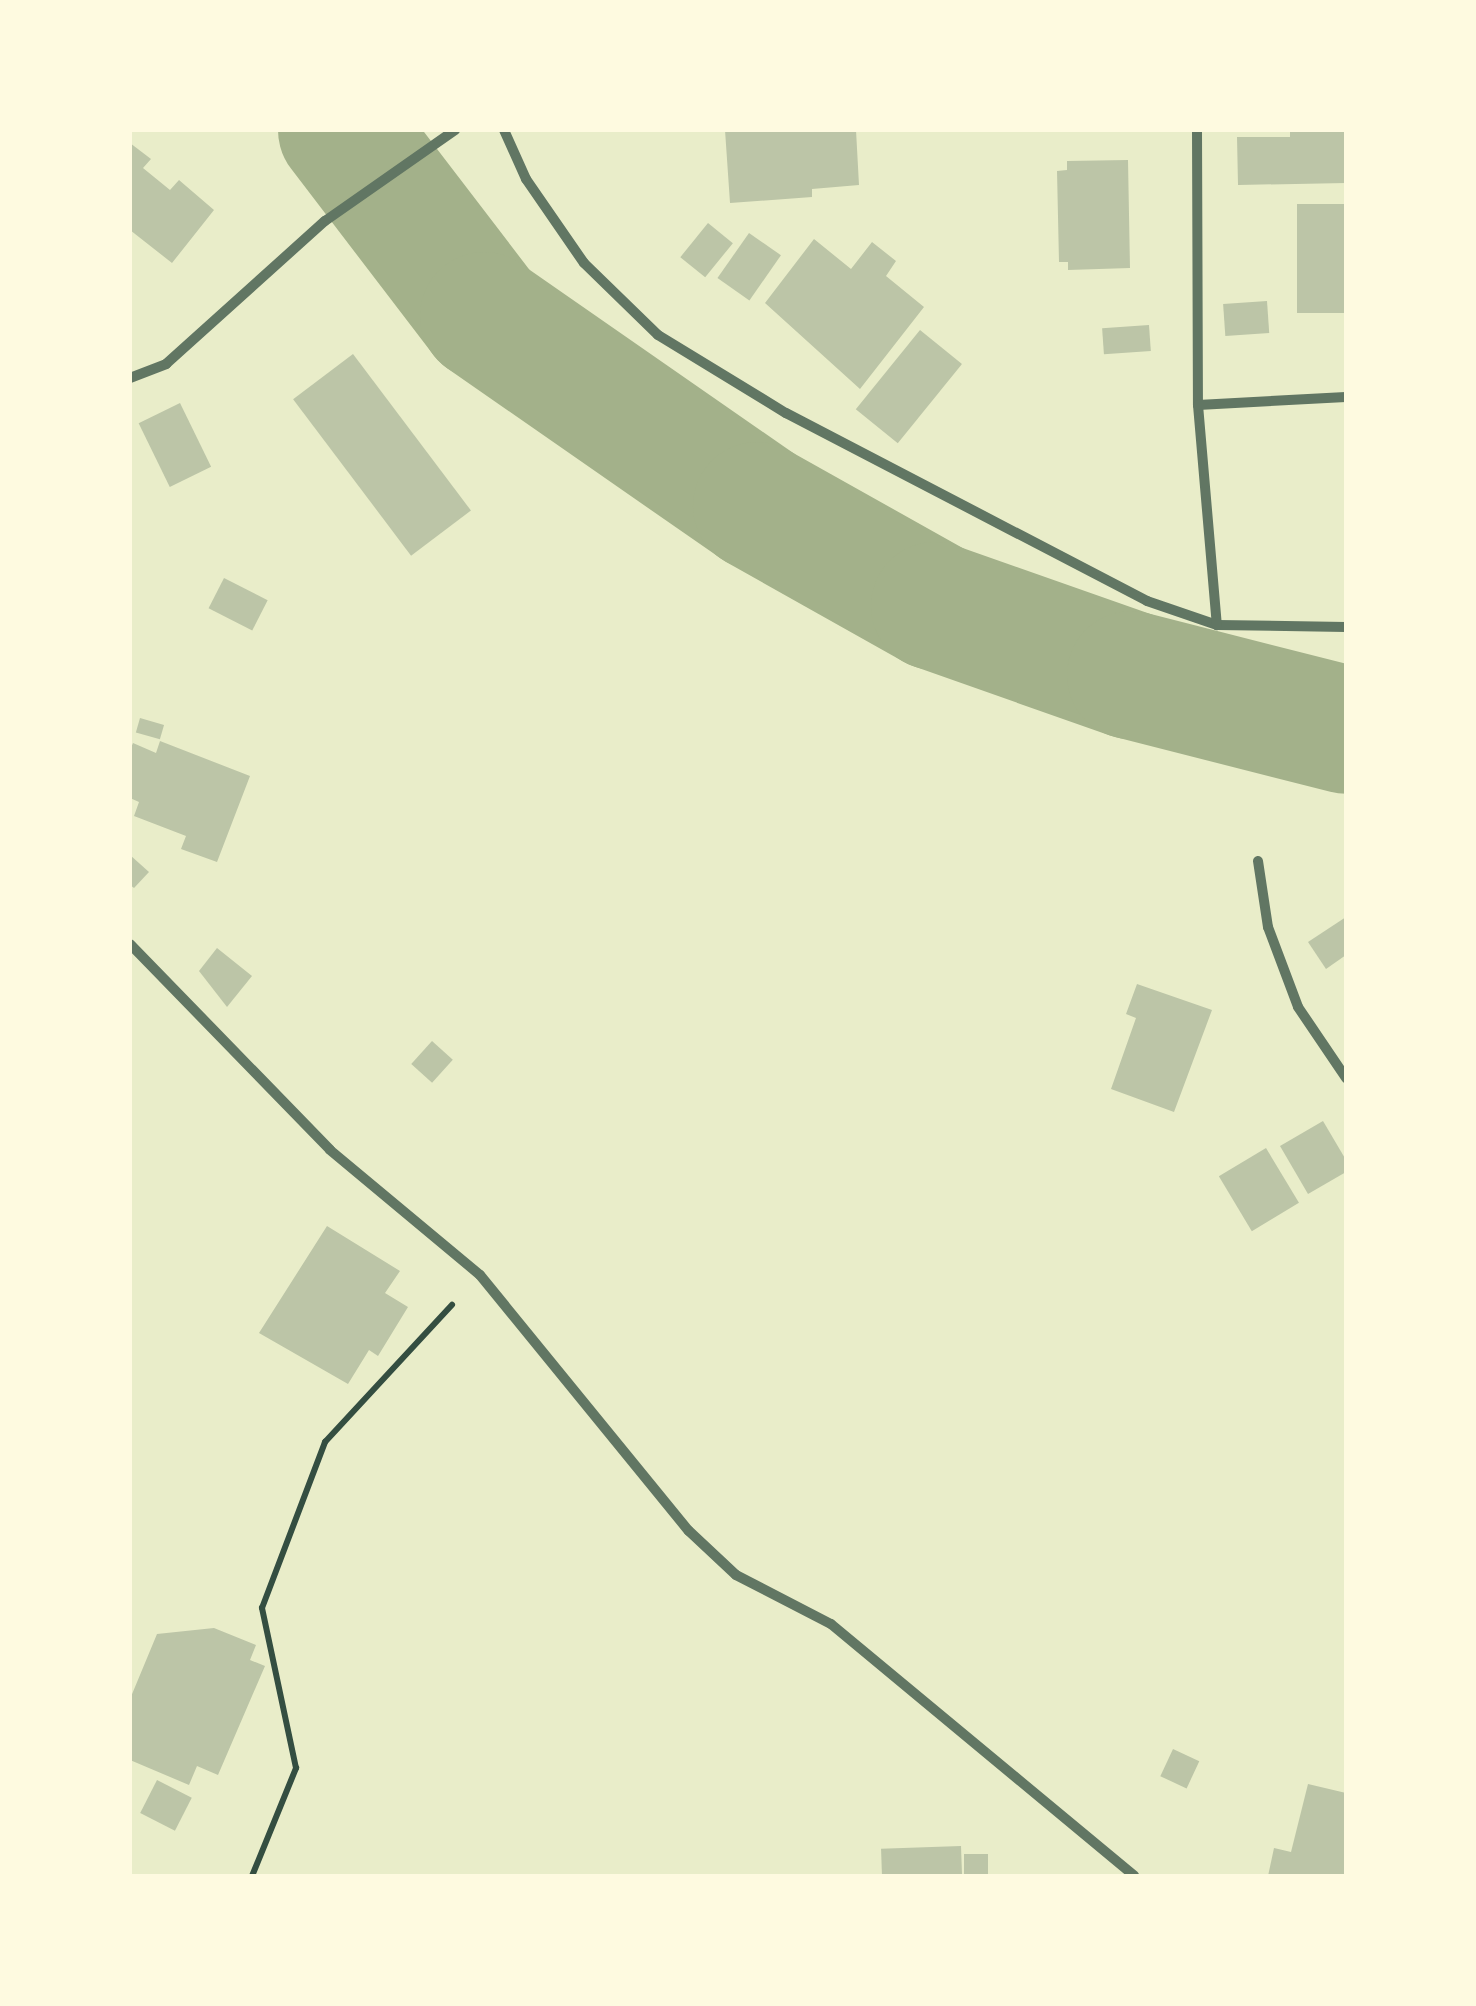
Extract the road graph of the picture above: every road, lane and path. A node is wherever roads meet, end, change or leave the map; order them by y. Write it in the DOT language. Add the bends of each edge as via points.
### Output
graph roads {
  1 [pos="455,130"];
  2 [pos="504,130"];
  3 [pos="1197,130"];
  4 [pos="130,378"];
  5 [pos="1346,397"];
  6 [pos="1198,405"];
  7 [pos="1217,626"];
  8 [pos="1346,627"];
  9 [pos="1258,862"];
  10 [pos="130,944"];
  11 [pos="1346,1078"];
  12 [pos="480,1275"];
  13 [pos="252,1876"];
  14 [pos="1134,1876"];
  1 -- 4 [label="street" via="325,222 166,364"];
  2 -- 7 [label="street" via="526,180 584,263 658,335 786,413 1147,601"];
  3 -- 6 [label="street"];
  5 -- 6 [label="street"];
  6 -- 7 [label="street"];
  7 -- 8 [label="street"];
  9 -- 11 [label="street" via="1268,927 1298,1007"];
  10 -- 12 [label="street" via="330,1150"];
  12 -- 13 [label="path" via="324,1442 262,1608 296,1768"];
  12 -- 14 [label="street" via="689,1531 736,1575 832,1624"];
}
